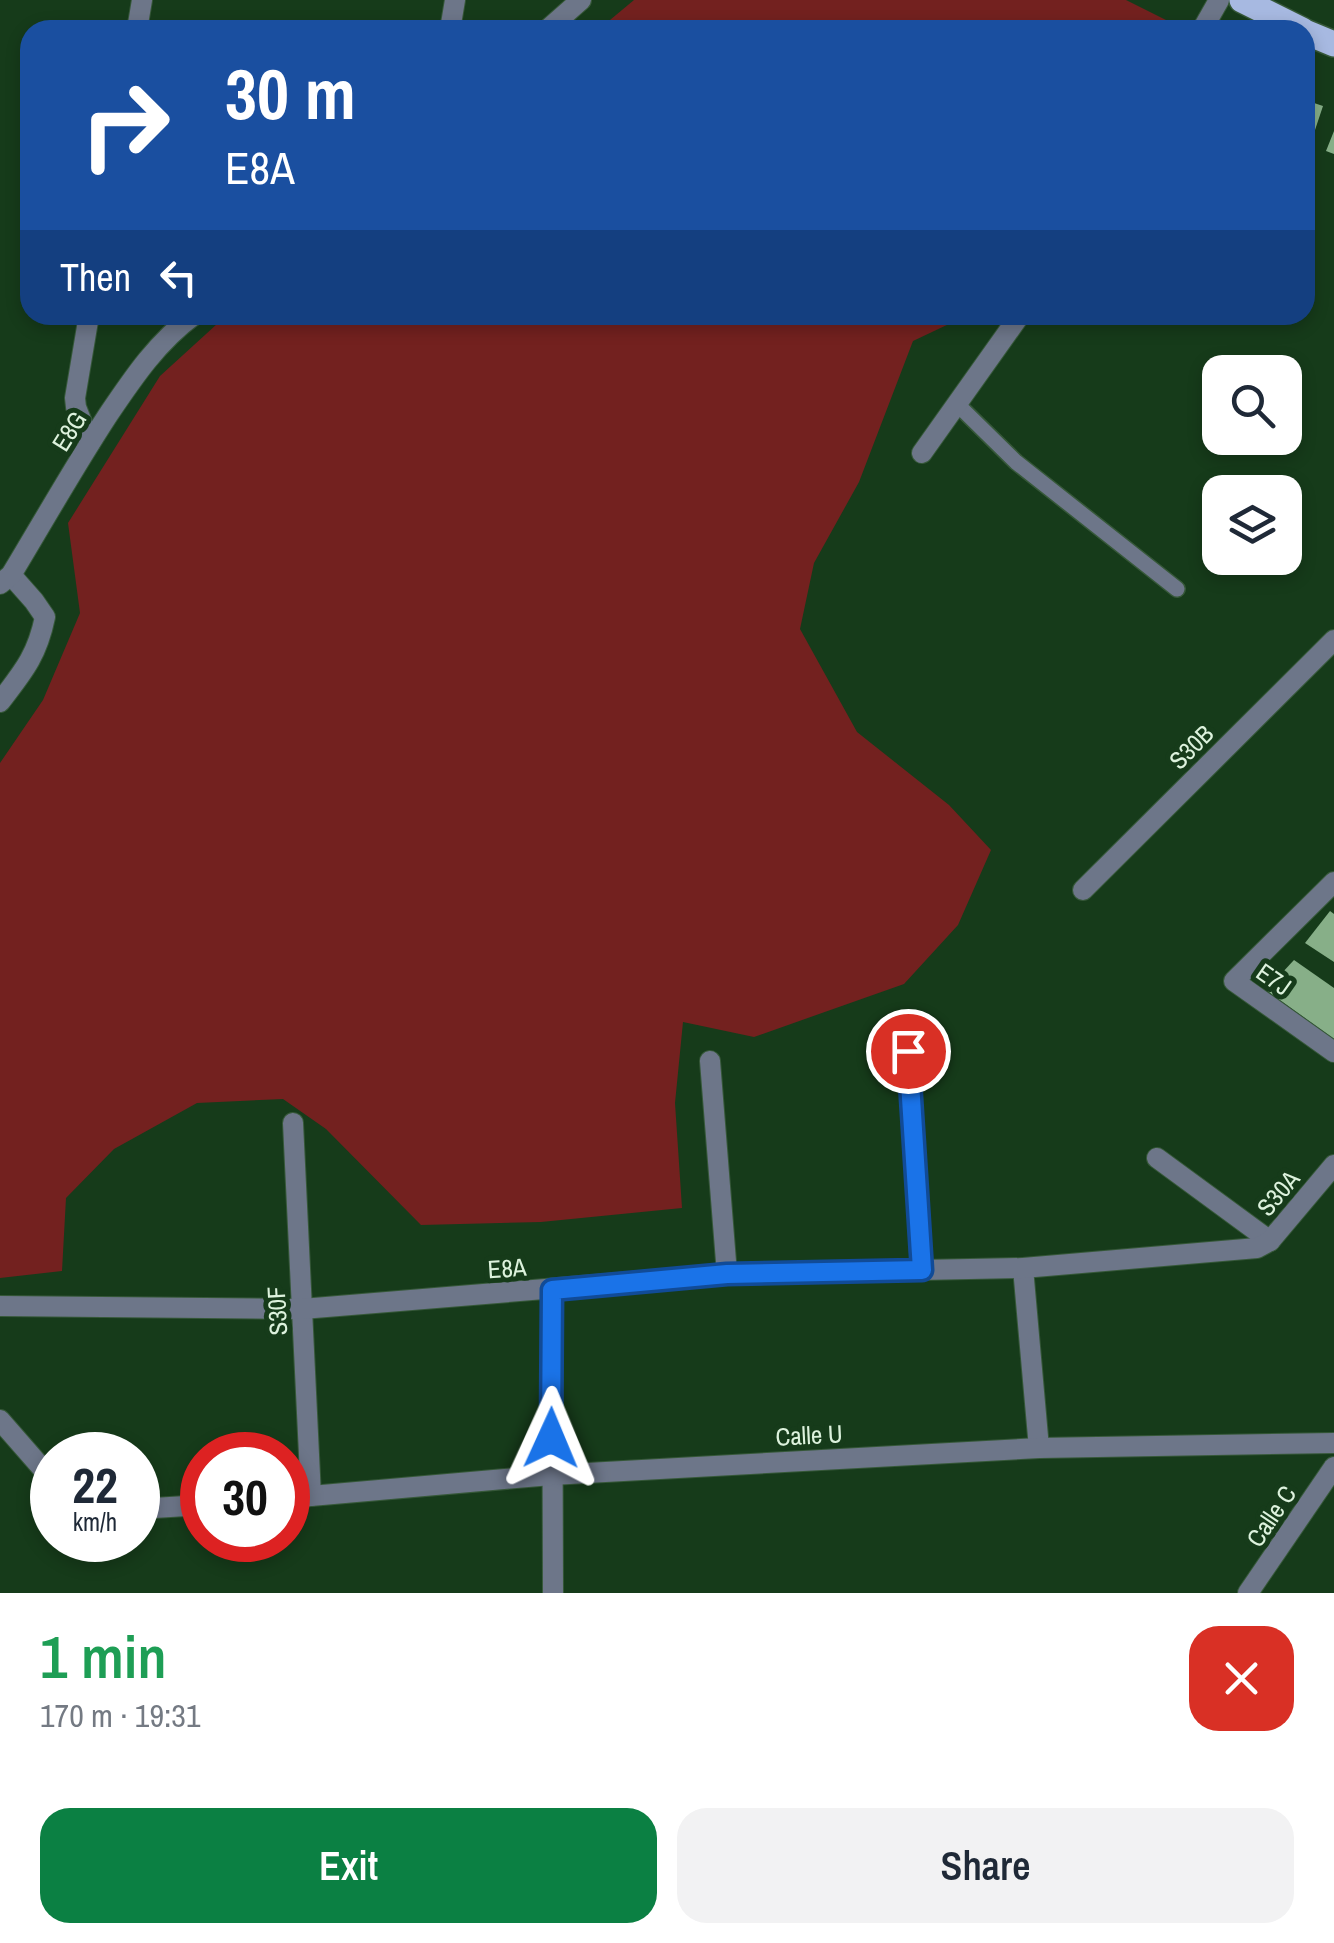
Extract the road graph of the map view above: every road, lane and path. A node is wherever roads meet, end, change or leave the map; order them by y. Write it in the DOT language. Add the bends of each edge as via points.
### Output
graph roads {
  1 [pos="581,0"];
  2 [pos="1242,0"];
  3 [pos="558,20"];
  4 [pos="1281,20"];
  5 [pos="87,325"];
  6 [pos="183,325"];
  7 [pos="1013,325"];
  8 [pos="957,404"];
  9 [pos="90,443"];
  10 [pos="922,453"];
  11 [pos="5,580"];
  12 [pos="1177,590"];
  13 [pos="1334,640"];
  14 [pos="0,702"];
  15 [pos="1334,882"];
  16 [pos="1083,890"];
  17 [pos="908,1051"];
  18 [pos="1334,1052"];
  19 [pos="710,1061"];
  20 [pos="293,1124"];
  21 [pos="1157,1158"];
  22 [pos="1334,1166"];
  23 [pos="1264,1244"];
  24 [pos="1023,1268"];
  25 [pos="922,1270"];
  26 [pos="727,1274"];
  27 [pos="552,1290"];
  28 [pos="0,1306"];
  29 [pos="302,1309"];
  30 [pos="0,1420"];
  31 [pos="1334,1443"];
  32 [pos="1039,1448"];
  33 [pos="30,1454"];
  34 [pos="1334,1466"];
  35 [pos="551,1474"];
  36 [pos="311,1496"];
  37 [pos="553,1593"];
  38 [pos="1248,1593"];
  1 -- 3 [label="street"];
  2 -- 4 [label="main road"];
  5 -- 9 [label="street" via="75,398"];
  6 -- 9 [label="street, E8G" via="152,352"];
  7 -- 8 [label="street"];
  8 -- 10 [label="street"];
  8 -- 12 [label="lane" via="1016,462"];
  9 -- 11 [label="street, E8G"];
  11 -- 14 [label="street" via="34,601 44,618 33,658"];
  13 -- 16 [label="street, S30B"];
  15 -- 18 [label="street, E7J" via="1234,981"];
  17 -- 25 [label="street"];
  19 -- 26 [label="street"];
  20 -- 29 [label="street, S30F"];
  21 -- 23 [label="street"];
  22 -- 23 [label="street, S30A"];
  23 -- 24 [label="street, E8A"];
  24 -- 25 [label="street, E8A"];
  24 -- 32 [label="street"];
  25 -- 26 [label="street, E8A"];
  26 -- 27 [label="street, E8A"];
  27 -- 29 [label="street, E8A"];
  27 -- 35 [label="street"];
  28 -- 29 [label="street, E8A"];
  29 -- 36 [label="street, S30F"];
  30 -- 33 [label="street"];
  31 -- 32 [label="street, Calle U"];
  32 -- 35 [label="street, Calle U"];
  34 -- 38 [label="street, Calle C"];
  35 -- 36 [label="street, Calle U"];
  35 -- 37 [label="street"];
}
